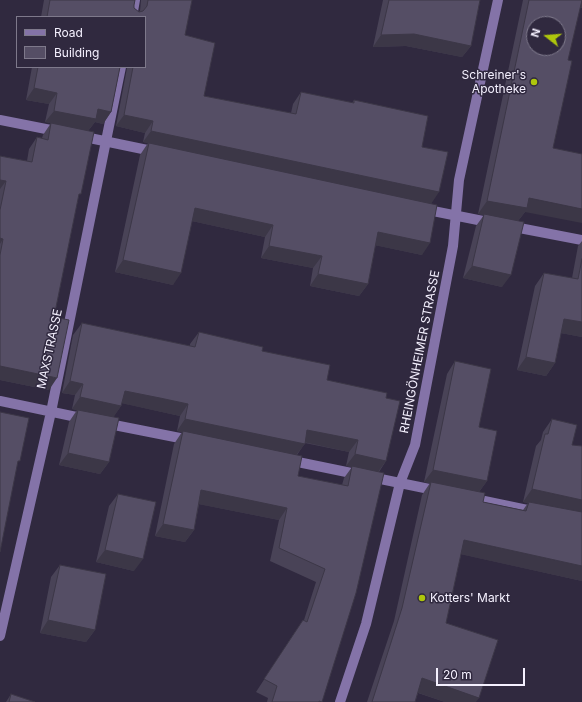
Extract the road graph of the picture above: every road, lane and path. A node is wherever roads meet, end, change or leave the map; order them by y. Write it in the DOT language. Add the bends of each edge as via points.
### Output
graph roads {
  1 [pos="135,0"];
  2 [pos="498,0"];
  3 [pos="132,16"];
  4 [pos="121,68"];
  5 [pos="0,120"];
  6 [pos="106,141"];
  7 [pos="168,154"];
  8 [pos="409,206"];
  9 [pos="456,216"];
  10 [pos="582,240"];
  11 [pos="0,401"];
  12 [pos="51,412"];
  13 [pos="198,442"];
  14 [pos="276,458"];
  15 [pos="400,483"];
  16 [pos="446,493"];
  17 [pos="461,496"];
  18 [pos="544,513"];
  19 [pos="0,636"];
  20 [pos="340,702"];
  1 -- 3 [label="street"];
  2 -- 9 [label="street, RHEINGÖNHEIMER STRASSE" via="459,180"];
  4 -- 6 [label="street, MAXSTRASSE"];
  5 -- 6 [label="street"];
  6 -- 7 [label="street"];
  6 -- 12 [label="street, MAXSTRASSE"];
  8 -- 9 [label="street"];
  9 -- 10 [label="street"];
  9 -- 15 [label="street, RHEINGÖNHEIMER STRASSE" via="454,246 415,445"];
  11 -- 12 [label="street"];
  12 -- 13 [label="street"];
  12 -- 19 [label="street, MAXSTRASSE"];
  14 -- 15 [label="street"];
  15 -- 16 [label="street"];
  15 -- 20 [label="street, RHEINGÖNHEIMER STRASSE" via="366,624"];
  17 -- 18 [label="street"];
}
